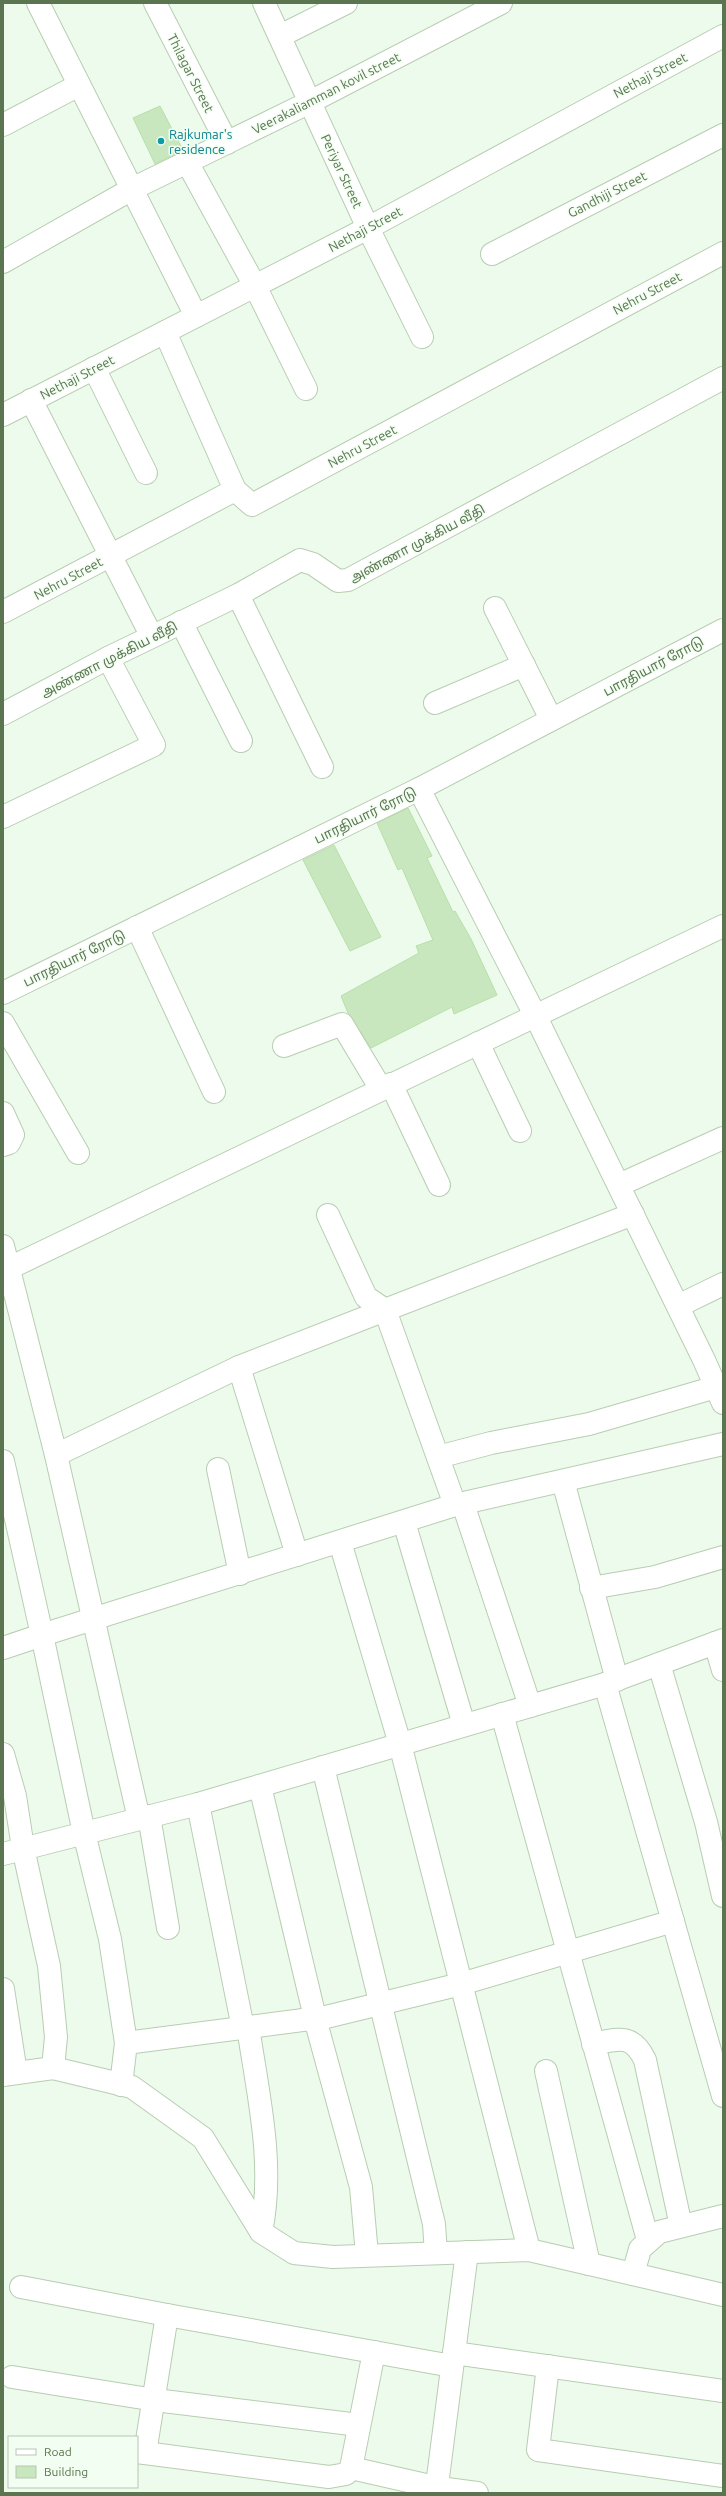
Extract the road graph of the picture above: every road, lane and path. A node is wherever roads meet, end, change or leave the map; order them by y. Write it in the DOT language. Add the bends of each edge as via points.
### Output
graph roads {
  1 [pos="38,3"];
  2 [pos="155,3"];
  3 [pos="264,3"];
  4 [pos="346,3"];
  5 [pos="502,3"];
  6 [pos="280,36"];
  7 [pos="723,36"];
  8 [pos="79,85"];
  9 [pos="310,102"];
  10 [pos="3,126"];
  11 [pos="723,135"];
  12 [pos="227,143"];
  13 [pos="187,162"];
  14 [pos="132,189"];
  15 [pos="368,228"];
  16 [pos="723,253"];
  17 [pos="492,254"];
  18 [pos="3,262"];
  19 [pos="255,286"];
  20 [pos="196,316"];
  21 [pos="165,332"];
  22 [pos="422,337"];
  23 [pos="94,368"];
  24 [pos="723,378"];
  25 [pos="306,389"];
  26 [pos="32,400"];
  27 [pos="3,414"];
  28 [pos="146,473"];
  29 [pos="235,490"];
  30 [pos="111,556"];
  31 [pos="238,596"];
  32 [pos="495,608"];
  33 [pos="3,612"];
  34 [pos="181,622"];
  35 [pos="723,630"];
  36 [pos="152,635"];
  37 [pos="108,658"];
  38 [pos="524,665"];
  39 [pos="435,703"];
  40 [pos="3,714"];
  41 [pos="552,719"];
  42 [pos="241,741"];
  43 [pos="322,767"];
  44 [pos="419,789"];
  45 [pos="3,817"];
  46 [pos="723,926"];
  47 [pos="137,927"];
  48 [pos="3,993"];
  49 [pos="535,1015"];
  50 [pos="3,1023"];
  51 [pos="478,1043"];
  52 [pos="284,1046"];
  53 [pos="386,1087"];
  54 [pos="214,1092"];
  55 [pos="3,1113"];
  56 [pos="520,1131"];
  57 [pos="723,1138"];
  58 [pos="3,1145"];
  59 [pos="78,1153"];
  60 [pos="439,1185"];
  61 [pos="619,1185"];
  62 [pos="633,1214"];
  63 [pos="328,1215"];
  64 [pos="3,1246"];
  65 [pos="6,1270"];
  66 [pos="723,1284"];
  67 [pos="678,1306"];
  68 [pos="385,1310"];
  69 [pos="239,1367"];
  70 [pos="720,1395"];
  71 [pos="723,1444"];
  72 [pos="56,1455"];
  73 [pos="438,1457"];
  74 [pos="3,1461"];
  75 [pos="218,1469"];
  76 [pos="563,1481"];
  77 [pos="459,1505"];
  78 [pos="404,1522"];
  79 [pos="340,1542"];
  80 [pos="297,1555"];
  81 [pos="723,1557"];
  82 [pos="240,1574"];
  83 [pos="591,1588"];
  84 [pos="94,1619"];
  85 [pos="42,1635"];
  86 [pos="719,1642"];
  87 [pos="3,1648"];
  88 [pos="659,1664"];
  89 [pos="723,1670"];
  90 [pos="611,1682"];
  91 [pos="530,1706"];
  92 [pos="502,1714"];
  93 [pos="464,1726"];
  94 [pos="400,1744"];
  95 [pos="3,1754"];
  96 [pos="323,1767"];
  97 [pos="260,1786"];
  98 [pos="198,1804"];
  99 [pos="144,1818"];
  100 [pos="84,1833"];
  101 [pos="13,1851"];
  102 [pos="723,1896"];
  103 [pos="673,1921"];
  104 [pos="168,1928"];
  105 [pos="568,1952"];
  106 [pos="461,1984"];
  107 [pos="3,1989"];
  108 [pos="379,2004"];
  109 [pos="315,2019"];
  110 [pos="246,2028"];
  111 [pos="126,2043"];
  112 [pos="593,2044"];
  113 [pos="55,2052"];
  114 [pos="546,2071"];
  115 [pos="9,2074"];
  116 [pos="122,2076"];
  117 [pos="723,2096"];
  118 [pos="723,2216"];
  119 [pos="680,2219"];
  120 [pos="645,2229"];
  121 [pos="261,2232"];
  122 [pos="526,2237"];
  123 [pos="366,2238"];
  124 [pos="435,2239"];
  125 [pos="467,2252"];
  126 [pos="589,2264"];
  127 [pos="633,2274"];
  128 [pos="21,2287"];
  129 [pos="723,2295"];
  130 [pos="167,2315"];
  131 [pos="374,2352"];
  132 [pos="453,2359"];
  133 [pos="548,2366"];
  134 [pos="12,2377"];
  135 [pos="723,2391"];
  136 [pos="155,2400"];
  137 [pos="360,2425"];
  138 [pos="141,2452"];
  139 [pos="351,2468"];
  140 [pos="723,2476"];
  141 [pos="436,2490"];
  142 [pos="477,2493"];
  1 -- 8 [label="street"];
  2 -- 12 [label="street, Thilagar Street"];
  3 -- 6 [label="street, Periyar Street"];
  4 -- 6 [label="street"];
  5 -- 9 [label="street, Veerakaliamman kovil street"];
  6 -- 9 [label="street, Periyar Street"];
  7 -- 15 [label="street, Nethaji Street"];
  8 -- 10 [label="street"];
  8 -- 14 [label="street"];
  9 -- 12 [label="street, Veerakaliamman kovil street"];
  9 -- 15 [label="street, Periyar Street"];
  11 -- 17 [label="street, Gandhiji Street"];
  12 -- 13 [label="street, Veerakaliamman kovil street"];
  13 -- 14 [label="street, Veerakaliamman kovil street"];
  13 -- 19 [label="street"];
  14 -- 18 [label="street, Veerakaliamman kovil street"];
  14 -- 20 [label="street"];
  15 -- 19 [label="street, Nethaji Street"];
  15 -- 22 [label="street, Periyar Street"];
  16 -- 29 [label="street, Nehru Street" via="252,505"];
  19 -- 20 [label="street, Nethaji Street"];
  19 -- 25 [label="street"];
  20 -- 21 [label="street, Nethaji Street"];
  21 -- 23 [label="street, Nethaji Street"];
  21 -- 29 [label="street"];
  23 -- 26 [label="street, Nethaji Street"];
  23 -- 28 [label="street"];
  24 -- 31 [label="street, அண்ணா முக்கிய வீதி" via="348,580 338,581 314,564 300,560"];
  26 -- 27 [label="street, Nethaji Street"];
  26 -- 30 [label="street"];
  29 -- 30 [label="street, Nehru Street"];
  30 -- 33 [label="street, Nehru Street"];
  30 -- 36 [label="street"];
  31 -- 34 [label="street, அண்ணா முக்கிய வீதி"];
  31 -- 43 [label="street"];
  32 -- 38 [label="street"];
  34 -- 36 [label="street, அண்ணா முக்கிய வீதி"];
  34 -- 42 [label="street"];
  35 -- 41 [label="street, பாரதியார் ரோடு"];
  36 -- 37 [label="street, அண்ணா முக்கிய வீதி"];
  37 -- 40 [label="street, அண்ணா முக்கிய வீதி"];
  37 -- 45 [label="street" via="154,745"];
  38 -- 39 [label="street"];
  38 -- 41 [label="street"];
  41 -- 44 [label="street, பாரதியார் ரோடு"];
  44 -- 47 [label="street, பாரதியார் ரோடு"];
  44 -- 49 [label="street"];
  46 -- 49 [label="street"];
  47 -- 48 [label="street, பாரதியார் ரோடு"];
  47 -- 54 [label="street"];
  49 -- 51 [label="street"];
  49 -- 61 [label="street"];
  50 -- 59 [label="street"];
  51 -- 53 [label="street"];
  51 -- 56 [label="street"];
  52 -- 53 [label="street" via="342,1024"];
  53 -- 60 [label="street"];
  53 -- 65 [label="street"];
  55 -- 58 [label="street" via="14,1135 9,1143"];
  57 -- 61 [label="street"];
  61 -- 62 [label="street"];
  62 -- 67 [label="street"];
  62 -- 68 [label="street"];
  63 -- 68 [label="street" via="366,1298"];
  64 -- 65 [label="street"];
  65 -- 72 [label="street"];
  66 -- 67 [label="street"];
  67 -- 70 [label="street"];
  68 -- 69 [label="street"];
  68 -- 73 [label="street"];
  69 -- 72 [label="street"];
  69 -- 80 [label="street"];
  70 -- 73 [label="street" via="491,1443"];
  71 -- 76 [label="street"];
  72 -- 84 [label="street"];
  73 -- 77 [label="street"];
  74 -- 85 [label="street"];
  75 -- 82 [label="street"];
  76 -- 77 [label="street"];
  76 -- 83 [label="street"];
  77 -- 78 [label="street"];
  77 -- 91 [label="street"];
  78 -- 79 [label="street"];
  78 -- 93 [label="street"];
  79 -- 80 [label="street"];
  79 -- 94 [label="street"];
  80 -- 82 [label="street"];
  81 -- 83 [label="street" via="654,1577"];
  82 -- 84 [label="street"];
  83 -- 90 [label="street"];
  84 -- 85 [label="street"];
  84 -- 99 [label="street"];
  85 -- 87 [label="street"];
  85 -- 100 [label="street"];
  86 -- 88 [label="street"];
  86 -- 89 [label="street"];
  88 -- 90 [label="street"];
  88 -- 102 [label="street" via="706,1822"];
  90 -- 91 [label="street"];
  90 -- 103 [label="street"];
  91 -- 92 [label="street"];
  92 -- 93 [label="street"];
  92 -- 105 [label="street"];
  93 -- 94 [label="street"];
  94 -- 96 [label="street"];
  94 -- 106 [label="street"];
  95 -- 101 [label="street" via="15,1796"];
  96 -- 97 [label="street"];
  96 -- 108 [label="street"];
  97 -- 98 [label="street"];
  97 -- 109 [label="street"];
  98 -- 99 [label="street"];
  98 -- 110 [label="street"];
  99 -- 100 [label="street"];
  99 -- 104 [label="street"];
  100 -- 101 [label="street"];
  100 -- 111 [label="street" via="110,1939"];
  101 -- 113 [label="street" via="49,1966"];
  103 -- 105 [label="street"];
  103 -- 117 [label="street"];
  105 -- 106 [label="street"];
  105 -- 112 [label="street"];
  106 -- 108 [label="street"];
  106 -- 122 [label="street"];
  107 -- 115 [label="street" via="12,2039"];
  108 -- 109 [label="street"];
  108 -- 124 [label="street"];
  109 -- 110 [label="street"];
  109 -- 123 [label="street" via="361,2187"];
  110 -- 111 [label="street"];
  110 -- 121 [label="street" via="267,2152 267,2200"];
  111 -- 116 [label="street"];
  112 -- 119 [label="street" via="618,2039 630,2041 639,2048 645,2060"];
  112 -- 120 [label="street"];
  113 -- 115 [label="street"];
  113 -- 116 [label="street"];
  114 -- 126 [label="street"];
  116 -- 121 [label="street" via="132,2087 204,2138"];
  118 -- 119 [label="street"];
  119 -- 120 [label="street" via="659,2232"];
  120 -- 127 [label="street"];
  121 -- 123 [label="street" via="294,2253 333,2257"];
  122 -- 125 [label="street"];
  122 -- 126 [label="street"];
  123 -- 124 [label="street"];
  124 -- 125 [label="street"];
  125 -- 132 [label="street"];
  126 -- 127 [label="street"];
  127 -- 129 [label="street"];
  128 -- 130 [label="street"];
  130 -- 131 [label="street"];
  130 -- 136 [label="street"];
  131 -- 132 [label="street"];
  131 -- 137 [label="street"];
  132 -- 133 [label="street"];
  132 -- 141 [label="street"];
  133 -- 135 [label="street"];
  133 -- 140 [label="street" via="538,2450"];
  134 -- 136 [label="street"];
  136 -- 137 [label="street"];
  136 -- 138 [label="street"];
  137 -- 139 [label="street"];
  138 -- 139 [label="street" via="330,2477 346,2474"];
  139 -- 141 [label="street"];
  141 -- 142 [label="street"];
}
